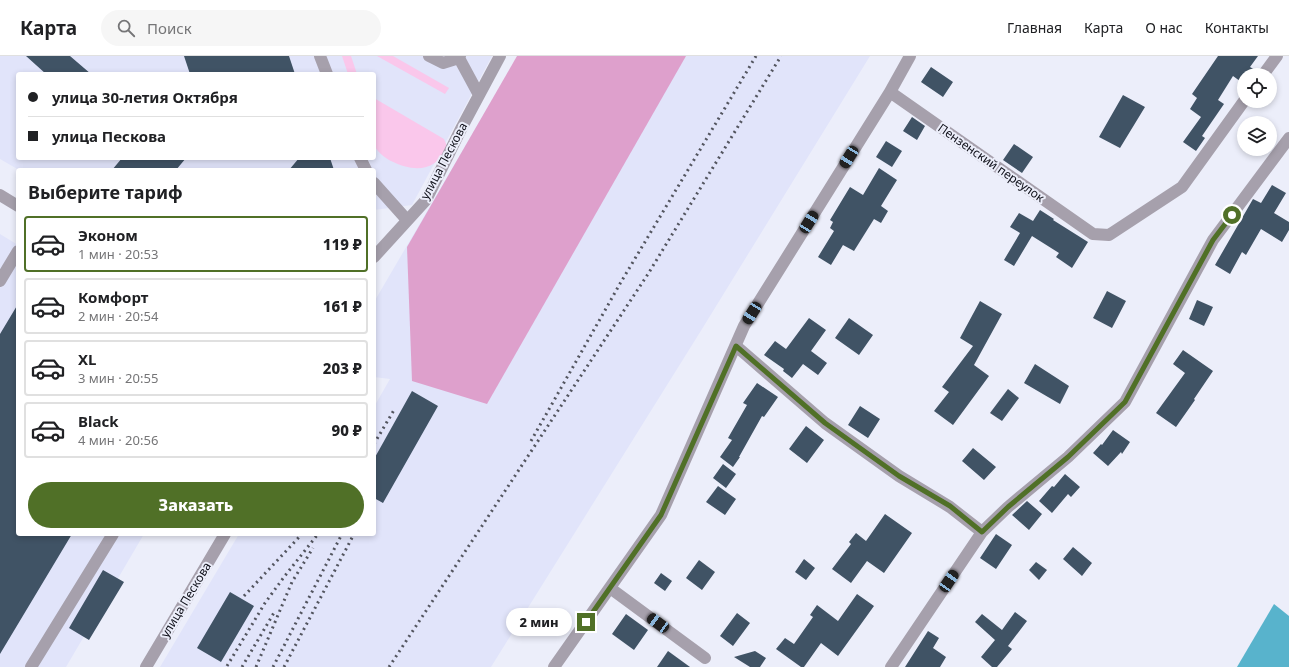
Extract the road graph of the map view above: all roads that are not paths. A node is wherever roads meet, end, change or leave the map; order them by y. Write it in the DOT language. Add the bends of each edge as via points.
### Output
graph roads {
  1 [pos="320,56"];
  2 [pos="429,56"];
  3 [pos="500,56"];
  4 [pos="910,56"];
  5 [pos="1277,56"];
  6 [pos="459,57"];
  7 [pos="1268,68"];
  8 [pos="325,72"];
  9 [pos="890,92"];
  10 [pos="479,95"];
  11 [pos="1239,108"];
  12 [pos="1289,138"];
  13 [pos="376,185"];
  14 [pos="0,195"];
  15 [pos="16,205"];
  16 [pos="407,220"];
  17 [pos="16,253"];
  18 [pos="376,255"];
  19 [pos="0,281"];
  20 [pos="736,346"];
  21 [pos="982,532"];
  22 [pos="112,536"];
  23 [pos="224,536"];
  24 [pos="610,588"];
  25 [pos="705,658"];
  26 [pos="31,667"];
  27 [pos="146,667"];
  28 [pos="554,667"];
  29 [pos="892,667"];
  1 -- 8 [label="street"];
  2 -- 6 [label="street" via="444,63"];
  3 -- 10 [label="street, улица Пескова"];
  4 -- 9 [label="street"];
  5 -- 7 [label="street"];
  6 -- 10 [label="street"];
  9 -- 11 [label="street, Пензенский переулок" via="1093,234 1109,235 1182,187"];
  9 -- 20 [label="street" via="744,326"];
  10 -- 16 [label="street, улица Пескова" via="426,200"];
  12 -- 21 [label="street" via="1213,240 1125,402 1068,457"];
  13 -- 16 [label="street"];
  14 -- 15 [label="street"];
  16 -- 18 [label="street, улица Пескова"];
  17 -- 19 [label="street"];
  20 -- 21 [label="street" via="825,423 899,476 950,506"];
  20 -- 24 [label="street" via="661,515"];
  21 -- 29 [label="street"];
  22 -- 26 [label="street"];
  23 -- 27 [label="street, улица Пескова"];
  24 -- 25 [label="street"];
  24 -- 28 [label="street"];
}
